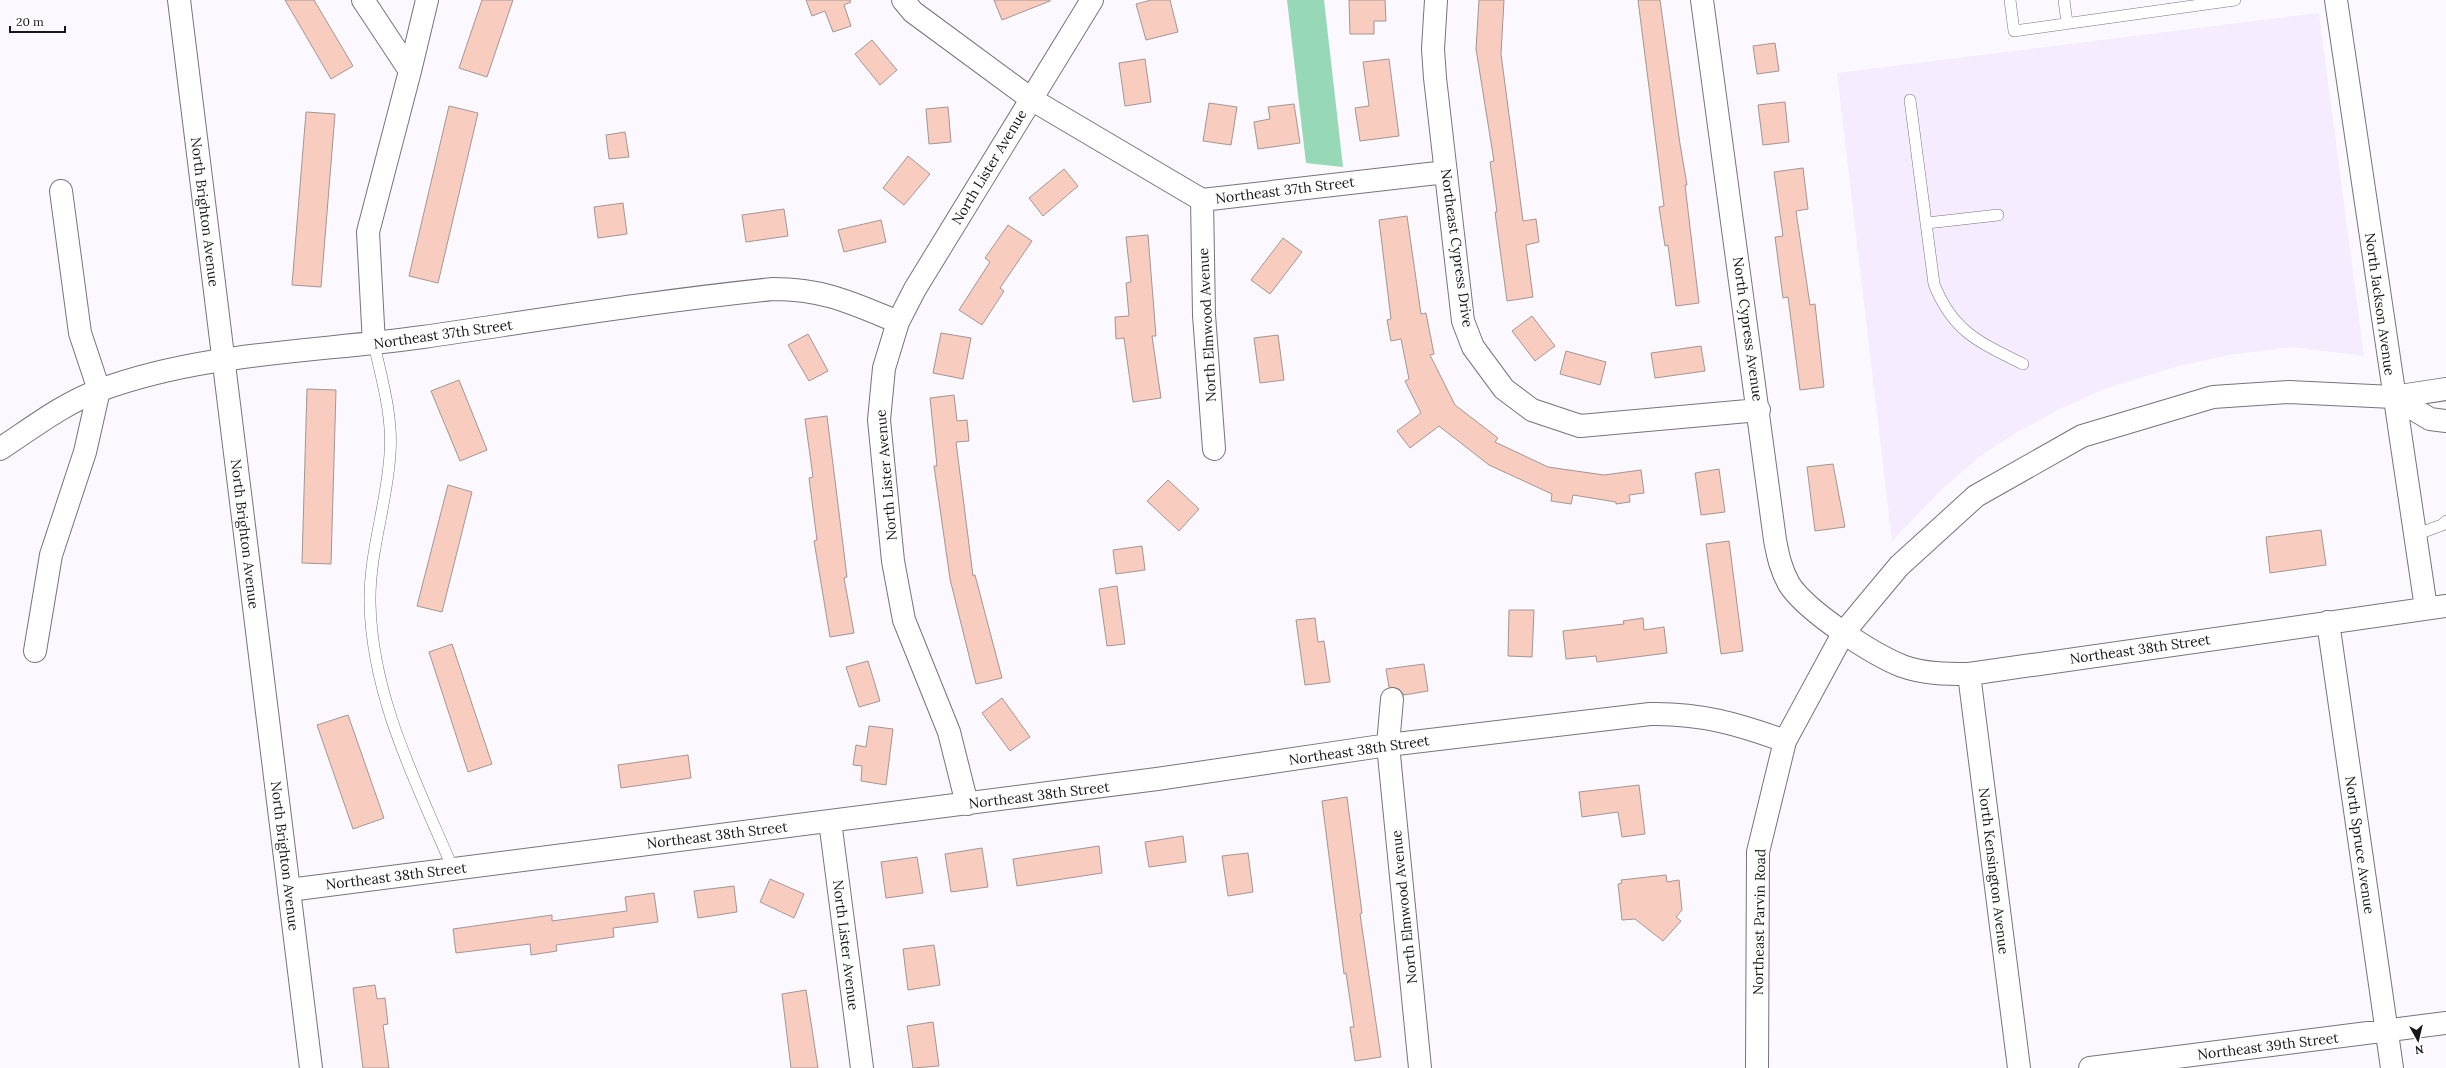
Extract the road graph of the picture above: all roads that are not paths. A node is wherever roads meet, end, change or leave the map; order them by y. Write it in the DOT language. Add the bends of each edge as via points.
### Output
graph roads {
  1 [pos="179,0"];
  2 [pos="363,0"];
  3 [pos="427,0"];
  4 [pos="903,0"];
  5 [pos="1092,0"];
  6 [pos="1436,0"];
  7 [pos="1702,0"];
  8 [pos="2010,0"];
  9 [pos="2064,0"];
  10 [pos="2235,0"];
  11 [pos="2336,0"];
  12 [pos="2067,23"];
  13 [pos="410,71"];
  14 [pos="1030,99"];
  15 [pos="1910,100"];
  16 [pos="1446,172"];
  17 [pos="61,191"];
  18 [pos="1202,200"];
  19 [pos="1998,215"];
  20 [pos="1927,223"];
  21 [pos="898,322"];
  22 [pos="374,344"];
  23 [pos="223,359"];
  24 [pos="2023,364"];
  25 [pos="2446,389"];
  26 [pos="99,390"];
  27 [pos="2393,397"];
  28 [pos="1759,410"];
  29 [pos="2446,421"];
  30 [pos="0,449"];
  31 [pos="1214,449"];
  32 [pos="2446,521"];
  33 [pos="2414,535"];
  34 [pos="2436,607"];
  35 [pos="2328,622"];
  36 [pos="1844,632"];
  37 [pos="35,651"];
  38 [pos="1969,674"];
  39 [pos="1392,699"];
  40 [pos="1785,741"];
  41 [pos="1388,746"];
  42 [pos="967,804"];
  43 [pos="830,821"];
  44 [pos="453,869"];
  45 [pos="289,890"];
  46 [pos="2446,1023"];
  47 [pos="2387,1031"];
  48 [pos="311,1068"];
  49 [pos="862,1068"];
  50 [pos="1420,1068"];
  51 [pos="1757,1068"];
  52 [pos="2019,1068"];
  53 [pos="2090,1068"];
  54 [pos="2392,1068"];
  1 -- 23 [label="street, North Brighton Avenue"];
  2 -- 13 [label="street"];
  3 -- 13 [label="street"];
  4 -- 14 [label="street, Northeast 37th Street" via="913,12"];
  5 -- 14 [label="street, North Lister Avenue"];
  6 -- 16 [label="street, Northeast Cypress Drive" via="1433,49"];
  7 -- 28 [label="street, North Cypress Avenue"];
  8 -- 12 [label="lane" via="2014,31"];
  9 -- 12 [label="lane"];
  10 -- 12 [label="lane"];
  11 -- 27 [label="street, North Jackson Avenue"];
  13 -- 22 [label="street" via="368,232"];
  14 -- 18 [label="street, Northeast 37th Street"];
  14 -- 21 [label="street, North Lister Avenue" via="958,220 935,253"];
  15 -- 20 [label="lane"];
  16 -- 18 [label="street, Northeast 37th Street"];
  16 -- 28 [label="street, Northeast Cypress Drive" via="1463,321 1473,347 1504,390 1532,410 1580,426"];
  17 -- 26 [label="street" via="80,333"];
  18 -- 31 [label="street, North Elmwood Avenue" via="1204,315"];
  19 -- 20 [label="lane"];
  20 -- 24 [label="lane" via="1934,284 1940,301 1960,328 1980,343"];
  21 -- 22 [label="street, Northeast 37th Street" via="835,296 802,289 773,288"];
  21 -- 42 [label="street, North Lister Avenue" via="884,368 879,420 894,561 904,620 949,732"];
  22 -- 23 [label="street, Northeast 37th Street"];
  22 -- 44 [label="lane" via="389,412 390,454 378,539 370,572 373,636 380,678 397,737"];
  23 -- 26 [label="street, Northeast 37th Street" via="141,377"];
  23 -- 45 [label="street, North Brighton Avenue"];
  25 -- 27 [label="street, Northeast Parvin Road"];
  26 -- 30 [label="street, Northeast 37th Street" via="72,402"];
  26 -- 37 [label="street" via="84,452 51,555"];
  27 -- 29 [label="street, Northeast Parvin Road" via="2430,419"];
  27 -- 33 [label="street, North Jackson Avenue"];
  27 -- 36 [label="street, Northeast Parvin Road" via="2289,392 2213,397 2082,436 1976,496 1899,566"];
  28 -- 36 [label="street, North Cypress Avenue" via="1781,568 1790,585 1804,601"];
  32 -- 33 [label="lane" via="2442,525"];
  33 -- 34 [label="street, North Jackson Avenue"];
  34 -- 35 [label="street, Northeast 38th Street"];
  35 -- 38 [label="street, Northeast 38th Street"];
  35 -- 47 [label="street, North Spruce Avenue"];
  36 -- 38 [label="street, Northeast 38th Street" via="1903,666 1930,673"];
  36 -- 40 [label="street, Northeast Parvin Road"];
  38 -- 52 [label="street, North Kensington Avenue"];
  39 -- 41 [label="street, North Elmwood Avenue"];
  40 -- 41 [label="street, Northeast 38th Street" via="1738,724 1709,717 1669,714"];
  40 -- 51 [label="street, Northeast Parvin Road" via="1758,852"];
  41 -- 42 [label="street, Northeast 38th Street"];
  41 -- 50 [label="street, North Elmwood Avenue"];
  42 -- 43 [label="street, Northeast 38th Street"];
  43 -- 44 [label="street, Northeast 38th Street"];
  43 -- 49 [label="street, North Lister Avenue"];
  44 -- 45 [label="street, Northeast 38th Street"];
  45 -- 48 [label="street, North Brighton Avenue"];
  46 -- 47 [label="street, Northeast 39th Street"];
  47 -- 53 [label="street, Northeast 39th Street"];
  47 -- 54 [label="street, North Spruce Avenue"];
}
